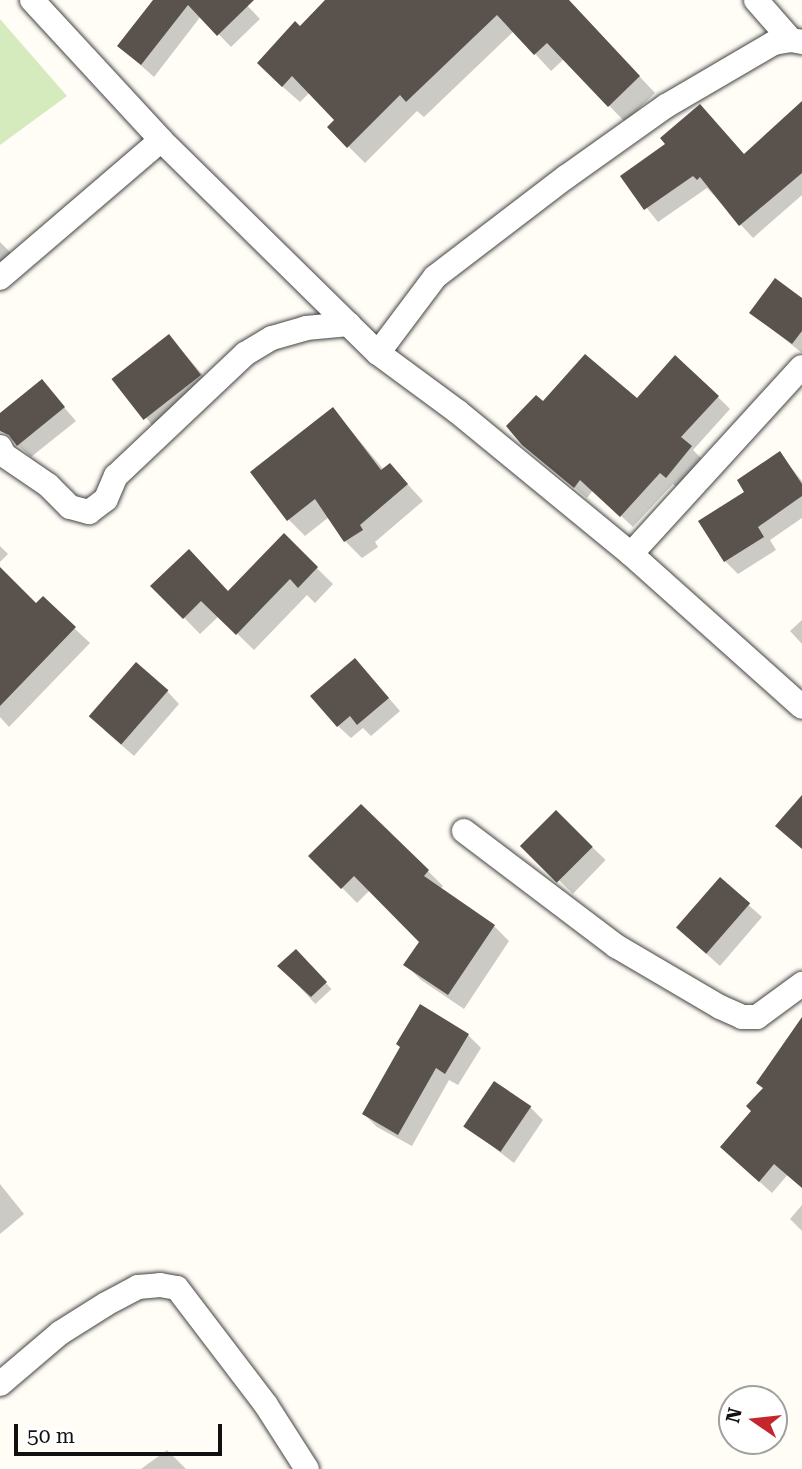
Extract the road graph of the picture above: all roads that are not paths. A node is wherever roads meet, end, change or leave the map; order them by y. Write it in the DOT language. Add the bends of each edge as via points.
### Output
graph roads {
  1 [pos="33,0"];
  2 [pos="756,0"];
  3 [pos="796,41"];
  4 [pos="161,140"];
  5 [pos="0,278"];
  6 [pos="349,324"];
  7 [pos="378,353"];
  8 [pos="802,367"];
  9 [pos="0,447"];
  10 [pos="631,554"];
  11 [pos="802,707"];
  12 [pos="464,831"];
  13 [pos="802,984"];
  14 [pos="0,1384"];
  15 [pos="307,1469"];
  1 -- 4 [label="street"];
  2 -- 3 [label="street"];
  3 -- 7 [label="street" via="774,43 666,106 566,177 435,277"];
  4 -- 5 [label="street"];
  4 -- 6 [label="street"];
  6 -- 7 [label="street"];
  6 -- 9 [label="street" via="295,331 245,354 116,476 106,499 89,512 70,507"];
  7 -- 10 [label="street" via="458,412"];
  8 -- 10 [label="street"];
  10 -- 11 [label="street"];
  12 -- 13 [label="street" via="616,946 742,1017 757,1017"];
  14 -- 15 [label="street" via="60,1334 106,1304 138,1287 177,1289 267,1405"];
}
